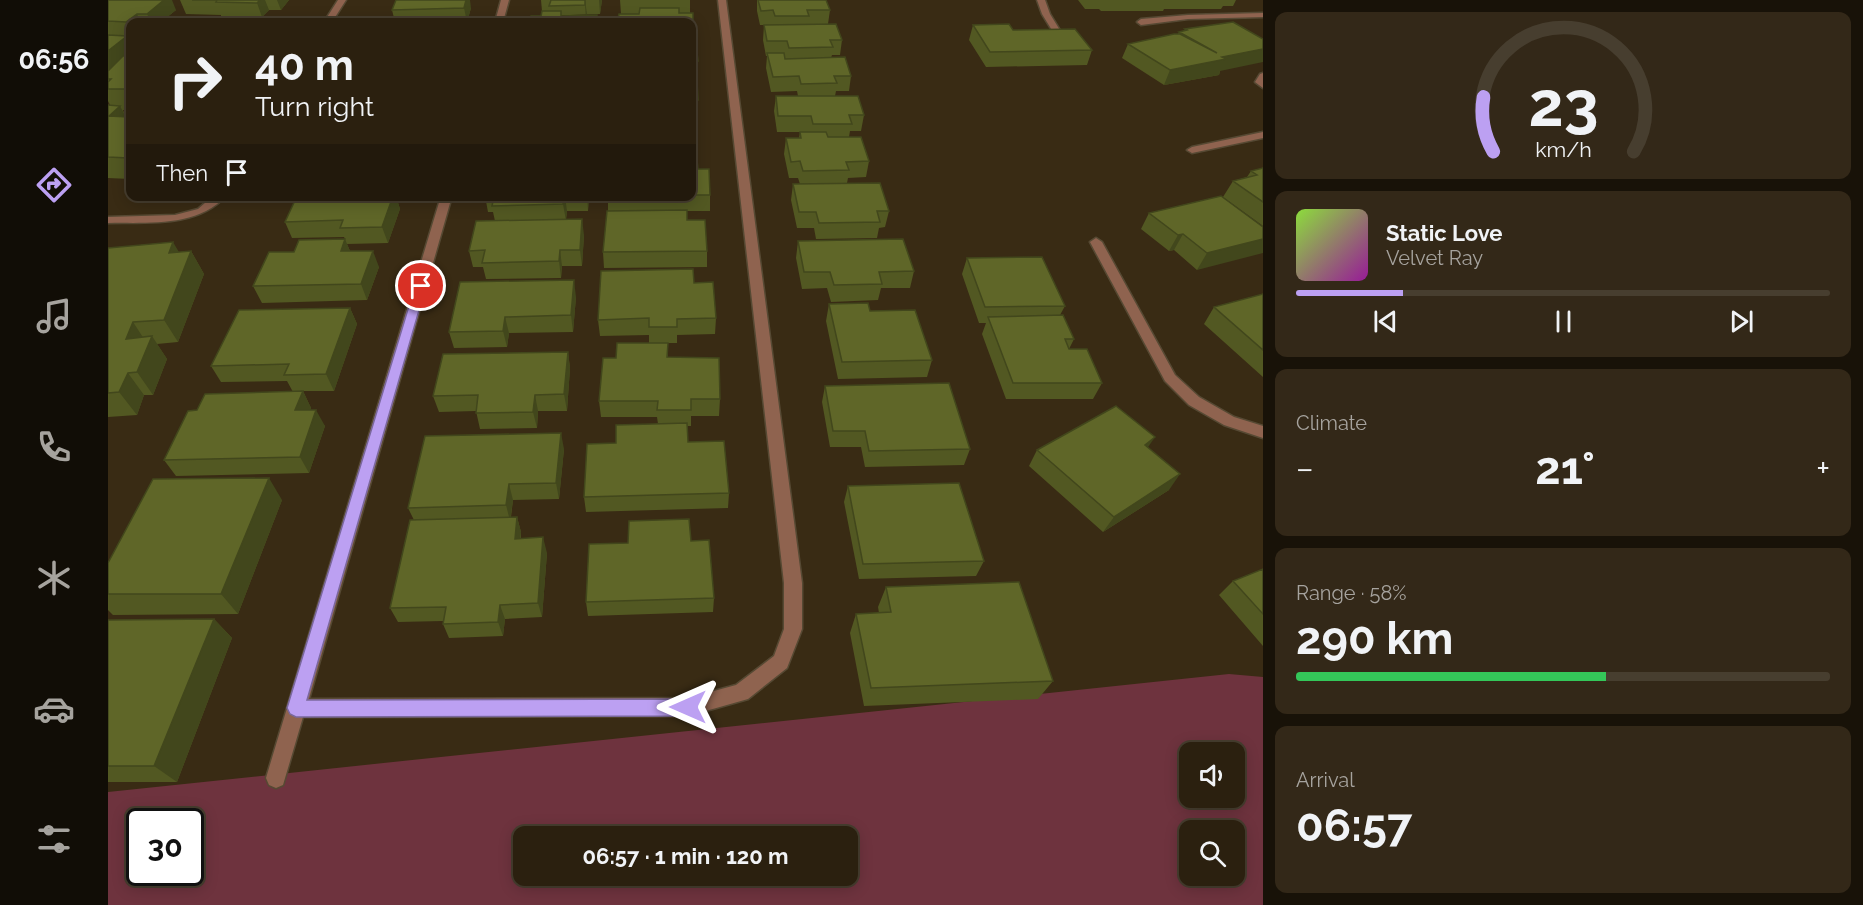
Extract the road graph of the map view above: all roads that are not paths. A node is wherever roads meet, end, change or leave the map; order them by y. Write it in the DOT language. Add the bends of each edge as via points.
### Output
graph roads {
  1 [pos="342,0"];
  2 [pos="505,0"];
  3 [pos="722,0"];
  4 [pos="1041,0"];
  5 [pos="1263,15"];
  6 [pos="331,18"];
  7 [pos="500,18"];
  8 [pos="1141,22"];
  9 [pos="1062,40"];
  10 [pos="1263,76"];
  11 [pos="1263,85"];
  12 [pos="1263,135"];
  13 [pos="1192,150"];
  14 [pos="215,201"];
  15 [pos="446,201"];
  16 [pos="108,220"];
  17 [pos="1096,242"];
  18 [pos="1263,432"];
  19 [pos="296,708"];
  20 [pos="276,778"];
  1 -- 6 [label="street"];
  2 -- 7 [label="street"];
  3 -- 19 [label="street" via="793,583 793,629 781,662 741,693 688,707"];
  4 -- 9 [label="street"];
  5 -- 8 [label="street"];
  10 -- 11 [label="street"];
  12 -- 13 [label="street"];
  14 -- 16 [label="street" via="202,211 175,218"];
  15 -- 19 [label="street"];
  17 -- 18 [label="street" via="1170,378 1194,401 1229,421"];
  19 -- 20 [label="street"];
}
